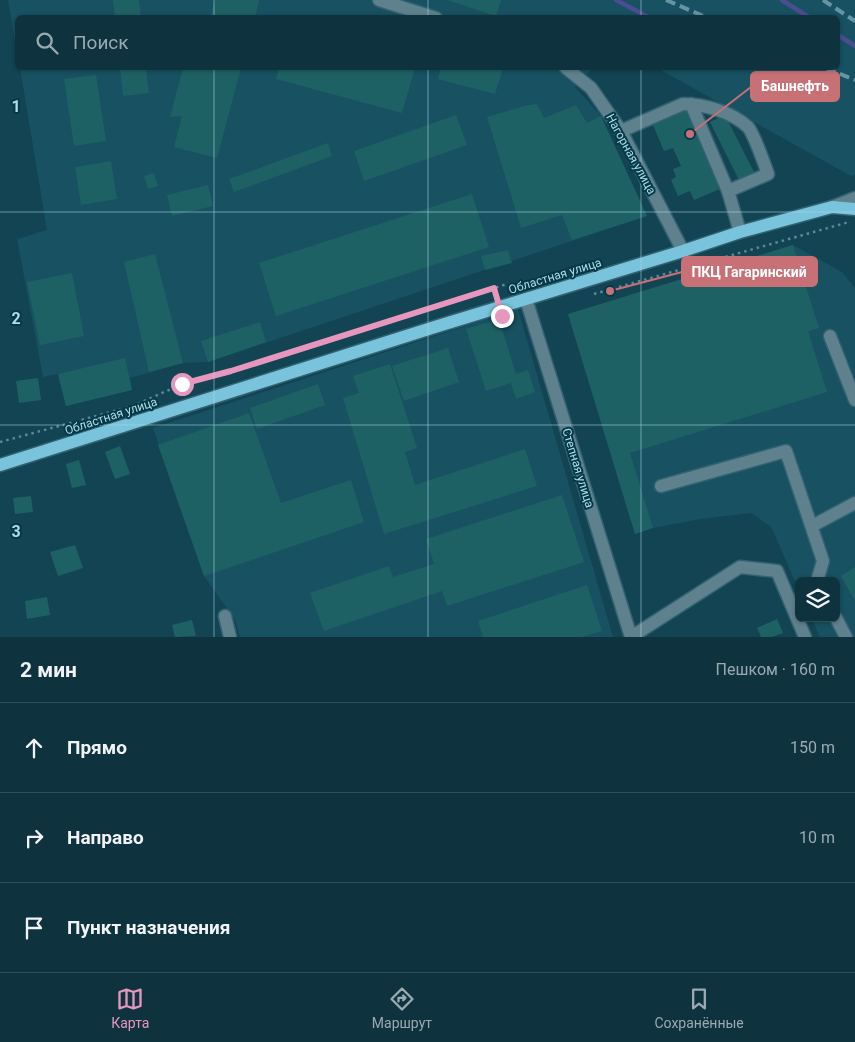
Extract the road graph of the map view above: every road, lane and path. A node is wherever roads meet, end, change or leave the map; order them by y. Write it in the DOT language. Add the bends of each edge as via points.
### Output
graph roads {
  1 [pos="379,0"];
  2 [pos="426,15"];
  3 [pos="568,70"];
  4 [pos="692,104"];
  5 [pos="621,131"];
  6 [pos="728,190"];
  7 [pos="855,198"];
  8 [pos="832,207"];
  9 [pos="855,209"];
  10 [pos="855,224"];
  11 [pos="740,232"];
  12 [pos="683,251"];
  13 [pos="507,284"];
  14 [pos="588,296"];
  15 [pos="526,299"];
  16 [pos="830,336"];
  17 [pos="855,400"];
  18 [pos="0,442"];
  19 [pos="0,465"];
  20 [pos="662,486"];
  21 [pos="855,503"];
  22 [pos="812,526"];
  23 [pos="818,577"];
  24 [pos="225,616"];
  25 [pos="838,622"];
  26 [pos="230,637"];
  27 [pos="631,637"];
  28 [pos="805,637"];
  29 [pos="846,637"];
  1 -- 2 [label="street"];
  3 -- 5 [label="street, Нагорная улица" via="591,88"];
  4 -- 5 [label="street" via="683,104"];
  4 -- 6 [label="street"];
  4 -- 6 [label="street" via="726,113 749,128 761,155 768,174"];
  5 -- 12 [label="street, Нагорная улица"];
  6 -- 11 [label="street"];
  7 -- 8 [label="street"];
  8 -- 9 [label="main road"];
  8 -- 11 [label="main road, Областная улица"];
  10 -- 14 [label="path" via="850,222"];
  11 -- 12 [label="main road, Областная улица"];
  12 -- 15 [label="main road, Областная улица"];
  13 -- 18 [label="path" via="182,384 133,406"];
  15 -- 19 [label="main road, Областная улица"];
  15 -- 27 [label="street, Степная улица"];
  16 -- 17 [label="street"];
  20 -- 22 [label="street" via="786,451"];
  21 -- 22 [label="street"];
  22 -- 23 [label="street" via="824,561"];
  24 -- 26 [label="street"];
  25 -- 29 [label="street"];
  27 -- 28 [label="street" via="740,567 777,571"];
}
